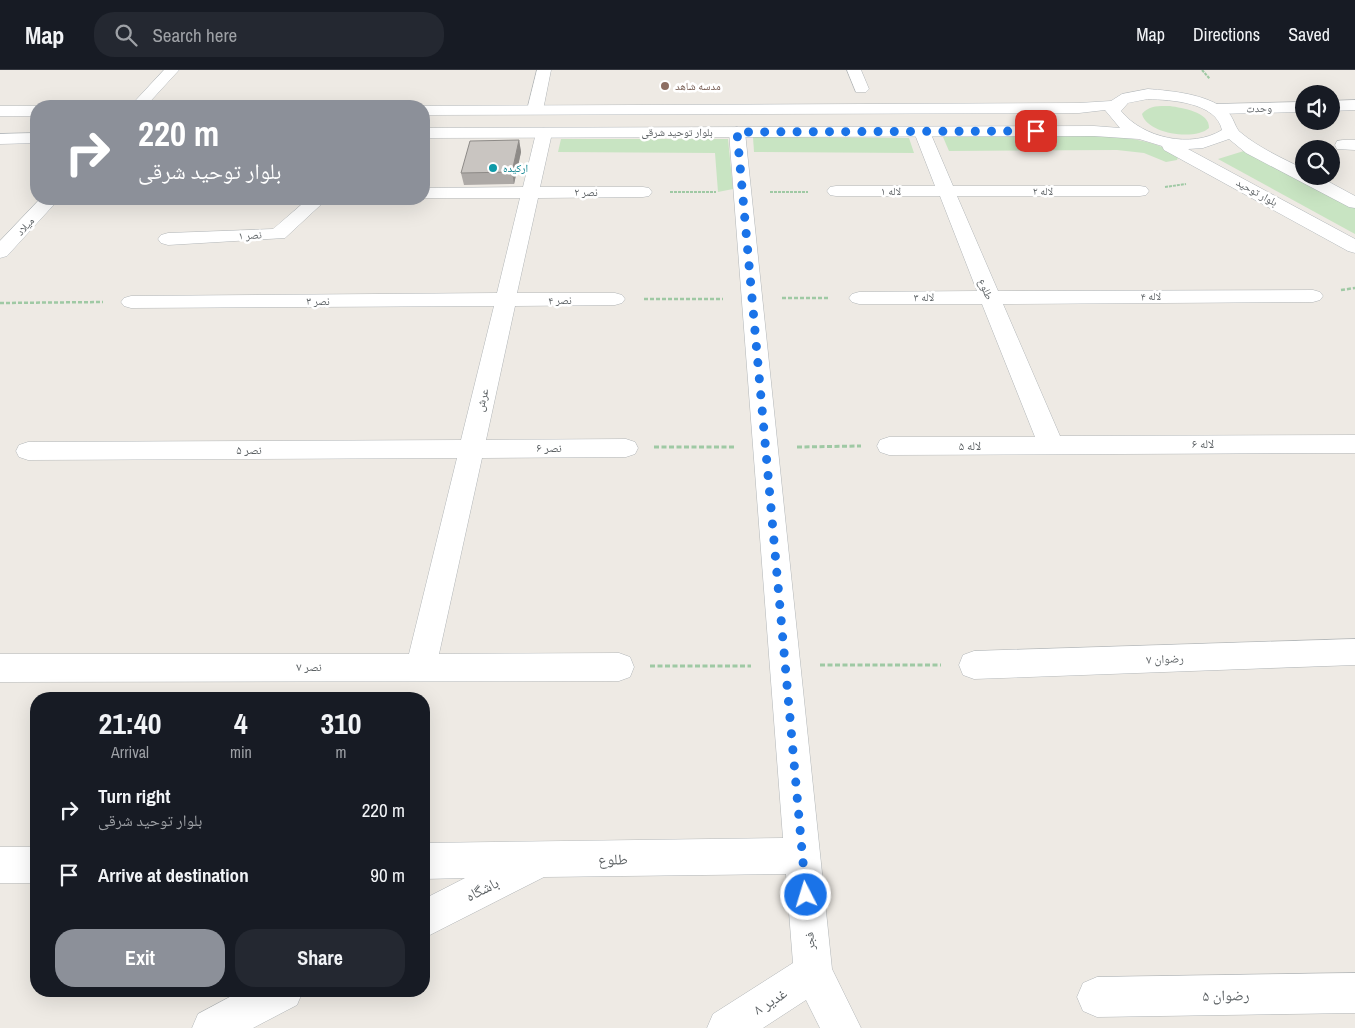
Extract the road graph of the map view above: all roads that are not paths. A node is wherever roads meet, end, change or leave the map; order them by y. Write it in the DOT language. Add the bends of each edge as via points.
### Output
graph roads {
  1 [pos="172,70"];
  2 [pos="544,70"];
  3 [pos="139,100"];
  4 [pos="1115,104"];
  5 [pos="1355,105"];
  6 [pos="1340,106"];
  7 [pos="1295,107"];
  8 [pos="430,110"];
  9 [pos="535,110"];
  10 [pos="1214,110"];
  11 [pos="0,111"];
  12 [pos="30,111"];
  13 [pos="737,132"];
  14 [pos="922,132"];
  15 [pos="1230,132"];
  16 [pos="430,133"];
  17 [pos="544,133"];
  18 [pos="1141,134"];
  19 [pos="30,138"];
  20 [pos="0,139"];
  21 [pos="1158,140"];
  22 [pos="1295,171"];
  23 [pos="1321,185"];
  24 [pos="836,191"];
  25 [pos="947,191"];
  26 [pos="1140,191"];
  27 [pos="430,192"];
  28 [pos="530,192"];
  29 [pos="643,192"];
  30 [pos="1355,203"];
  31 [pos="44,205"];
  32 [pos="311,205"];
  33 [pos="168,239"];
  34 [pos="1355,247"];
  35 [pos="0,252"];
  36 [pos="1313,296"];
  37 [pos="989,297"];
  38 [pos="859,298"];
  39 [pos="615,299"];
  40 [pos="505,300"];
  41 [pos="132,302"];
  42 [pos="1355,444"];
  43 [pos="1051,445"];
  44 [pos="889,446"];
  45 [pos="471,448"];
  46 [pos="626,448"];
  47 [pos="28,451"];
  48 [pos="1355,652"];
  49 [pos="974,665"];
  50 [pos="421,667"];
  51 [pos="619,667"];
  52 [pos="0,668"];
  53 [pos="802,856"];
  54 [pos="540,860"];
  55 [pos="430,861"];
  56 [pos="0,865"];
  57 [pos="30,865"];
  58 [pos="430,916"];
  59 [pos="813,974"];
  60 [pos="1355,992"];
  61 [pos="1097,996"];
  62 [pos="271,997"];
  63 [pos="212,1028"];
  64 [pos="727,1028"];
  65 [pos="841,1028"];
  1 -- 3 [label="street"];
  2 -- 9 [label="street"];
  4 -- 9 [label="street, بلوار توحید شرقی" via="1070,108"];
  4 -- 10 [label="street, بلوار توحید شرقی" via="1134,96 1157,94 1183,98"];
  4 -- 18 [label="street" via="1113,111 1117,119"];
  5 -- 6 [label="street"];
  7 -- 10 [label="street, وحدت"];
  8 -- 9 [label="street, بلوار توحید شرقی"];
  10 -- 15 [label="street" via="1230,125"];
  11 -- 12 [label="street"];
  13 -- 14 [label="street, بلوار توحید شرقی"];
  13 -- 17 [label="street, بلوار توحید شرقی"];
  13 -- 53 [label="street, فجر"];
  14 -- 18 [label="street, بلوار توحید شرقی" via="1094,131"];
  14 -- 25 [label="street, طلوع"];
  15 -- 21 [label="street" via="1212,142"];
  15 -- 22 [label="street" via="1252,149"];
  16 -- 17 [label="street, بلوار توحید شرقی"];
  17 -- 28 [label="street, عرش"];
  18 -- 21 [label="street"];
  19 -- 20 [label="street"];
  21 -- 34 [label="street, بلوار توحید"];
  23 -- 30 [label="street"];
  24 -- 25 [label="street, لاله ۱"];
  25 -- 26 [label="street, لاله ۲"];
  25 -- 37 [label="street, طلوع"];
  27 -- 28 [label="street"];
  28 -- 29 [label="street, نصر ۲"];
  28 -- 40 [label="street, عرش"];
  31 -- 35 [label="street, میلاد"];
  32 -- 33 [label="street, نصر ۱" via="278,234"];
  36 -- 37 [label="street, لاله ۴"];
  37 -- 38 [label="street, لاله ۳"];
  37 -- 43 [label="street, طلوع"];
  39 -- 40 [label="street, نصر ۴"];
  40 -- 41 [label="street, نصر ۳"];
  40 -- 45 [label="street, عرش"];
  42 -- 43 [label="street, لاله ۶"];
  43 -- 44 [label="street, لاله ۵"];
  45 -- 46 [label="street, نصر ۶"];
  45 -- 47 [label="street, نصر ۵"];
  45 -- 50 [label="street, عرش"];
  48 -- 49 [label="street, رضوان ۷"];
  50 -- 51 [label="street, نصر ۷"];
  50 -- 52 [label="street, نصر ۷"];
  53 -- 54 [label="street, طلوع"];
  53 -- 59 [label="street, فجر"];
  54 -- 55 [label="street, طلوع"];
  54 -- 58 [label="street, باشگاه"];
  56 -- 57 [label="street"];
  59 -- 64 [label="street, غدیر ۸"];
  59 -- 65 [label="street"];
  60 -- 61 [label="street, رضوان ۵"];
  62 -- 63 [label="street"];
}
